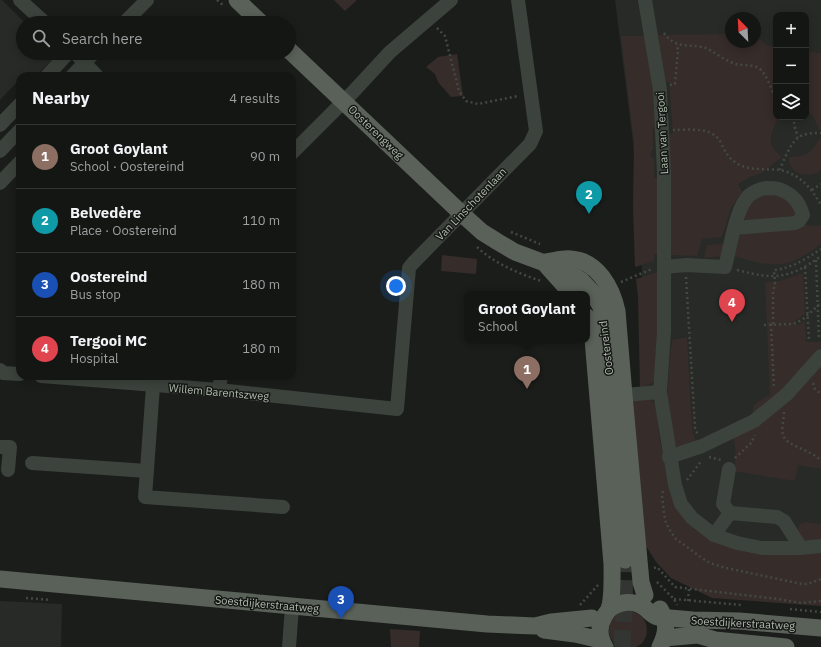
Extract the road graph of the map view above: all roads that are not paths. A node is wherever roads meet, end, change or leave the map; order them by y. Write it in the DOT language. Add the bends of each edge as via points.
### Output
graph roads {
  1 [pos="20,0"];
  2 [pos="147,0"];
  3 [pos="237,0"];
  4 [pos="451,0"];
  5 [pos="518,0"];
  6 [pos="645,0"];
  7 [pos="37,16"];
  8 [pos="131,16"];
  9 [pos="254,16"];
  10 [pos="296,57"];
  11 [pos="62,60"];
  12 [pos="79,60"];
  13 [pos="82,60"];
  14 [pos="51,72"];
  15 [pos="74,72"];
  16 [pos="93,72"];
  17 [pos="343,101"];
  18 [pos="16,108"];
  19 [pos="0,125"];
  20 [pos="16,134"];
  21 [pos="296,149"];
  22 [pos="0,151"];
  23 [pos="16,166"];
  24 [pos="0,183"];
  25 [pos="462,214"];
  26 [pos="735,228"];
  27 [pos="544,262"];
  28 [pos="664,267"];
  29 [pos="569,291"];
  30 [pos="590,328"];
  31 [pos="821,356"];
  32 [pos="0,371"];
  33 [pos="16,374"];
  34 [pos="104,380"];
  35 [pos="220,380"];
  36 [pos="154,386"];
  37 [pos="219,390"];
  38 [pos="660,392"];
  39 [pos="624,395"];
  40 [pos="397,409"];
  41 [pos="0,447"];
  42 [pos="669,457"];
  43 [pos="32,463"];
  44 [pos="726,465"];
  45 [pos="8,470"];
  46 [pos="147,471"];
  47 [pos="283,506"];
  48 [pos="730,513"];
  49 [pos="714,535"];
  50 [pos="821,546"];
  51 [pos="801,548"];
  52 [pos="625,560"];
  53 [pos="0,581"];
  54 [pos="644,595"];
  55 [pos="610,603"];
  56 [pos="292,607"];
  57 [pos="664,617"];
  58 [pos="592,618"];
  59 [pos="535,626"];
  60 [pos="821,628"];
  61 [pos="715,640"];
  62 [pos="598,643"];
  63 [pos="662,643"];
  64 [pos="289,647"];
  65 [pos="691,647"];
  66 [pos="786,647"];
  1 -- 7 [label="street"];
  2 -- 8 [label="street"];
  3 -- 9 [label="main road"];
  4 -- 17 [label="street" via="390,52"];
  5 -- 25 [label="street, Van Linschotenlaan" via="536,131 530,144"];
  6 -- 28 [label="street, Laan van Tergooi" via="660,90 664,173"];
  10 -- 17 [label="main road, Oosterengweg"];
  11 -- 14 [label="street"];
  12 -- 15 [label="street"];
  13 -- 16 [label="street"];
  17 -- 21 [label="street"];
  17 -- 25 [label="main road, Oosterengweg"];
  18 -- 19 [label="street"];
  20 -- 22 [label="street"];
  23 -- 24 [label="street"];
  25 -- 27 [label="main road, Oostereind" via="482,232 515,252"];
  25 -- 40 [label="street, Van Linschotenlaan" via="409,268"];
  26 -- 26 [label="street" via="795,223 803,215 800,206 788,193 776,188 762,188 746,198"];
  26 -- 28 [label="street" via="725,267"];
  27 -- 29 [label="main road"];
  27 -- 39 [label="main road" via="570,259 581,261 592,267 611,290 617,311"];
  27 -- 52 [label="main road, Oostereind" via="566,270 581,280 593,293 600,307 610,375"];
  28 -- 38 [label="street, Laan van Tergooi" via="664,331"];
  30 -- 55 [label="main road" via="612,556"];
  31 -- 42 [label="street" via="787,394 754,421 702,446"];
  32 -- 33 [label="street"];
  34 -- 36 [label="street, Willem Barentszweg"];
  35 -- 37 [label="street"];
  36 -- 37 [label="street, Willem Barentszweg"];
  36 -- 46 [label="street"];
  37 -- 40 [label="street, Willem Barentszweg"];
  38 -- 39 [label="street"];
  38 -- 42 [label="street, Laan van Tergooi"];
  39 -- 54 [label="main road"];
  41 -- 45 [label="street" via="10,447"];
  42 -- 49 [label="street, Laan van Tergooi" via="681,504 692,518"];
  43 -- 46 [label="street"];
  44 -- 48 [label="street" via="723,504"];
  46 -- 47 [label="street" via="145,497"];
  48 -- 49 [label="street"];
  48 -- 51 [label="street" via="777,517 784,521"];
  49 -- 51 [label="street, Laan van Tergooi" via="762,548"];
  50 -- 51 [label="street, Laan van Tergooi"];
  53 -- 56 [label="main road, Soestdijkerstraatweg"];
  54 -- 55 [label="main road" via="627,592"];
  54 -- 57 [label="main road" via="654,602"];
  55 -- 57 [label="main road, Soestdijkerstraatweg" via="632,602 653,616"];
  55 -- 58 [label="main road" via="601,603"];
  55 -- 62 [label="main road" via="601,623"];
  56 -- 59 [label="main road, Soestdijkerstraatweg"];
  56 -- 64 [label="street"];
  57 -- 60 [label="main road, Soestdijkerstraatweg"];
  57 -- 63 [label="main road" via="666,630"];
  58 -- 59 [label="main road, Soestdijkerstraatweg"];
  58 -- 62 [label="main road" via="590,628"];
  59 -- 62 [label="main road, Soestdijkerstraatweg" via="549,631 575,634"];
  61 -- 63 [label="main road, Soestdijkerstraatweg" via="698,635 682,636"];
  61 -- 65 [label="main road"];
  61 -- 66 [label="main road, Soestdijkerstraatweg"];
}
